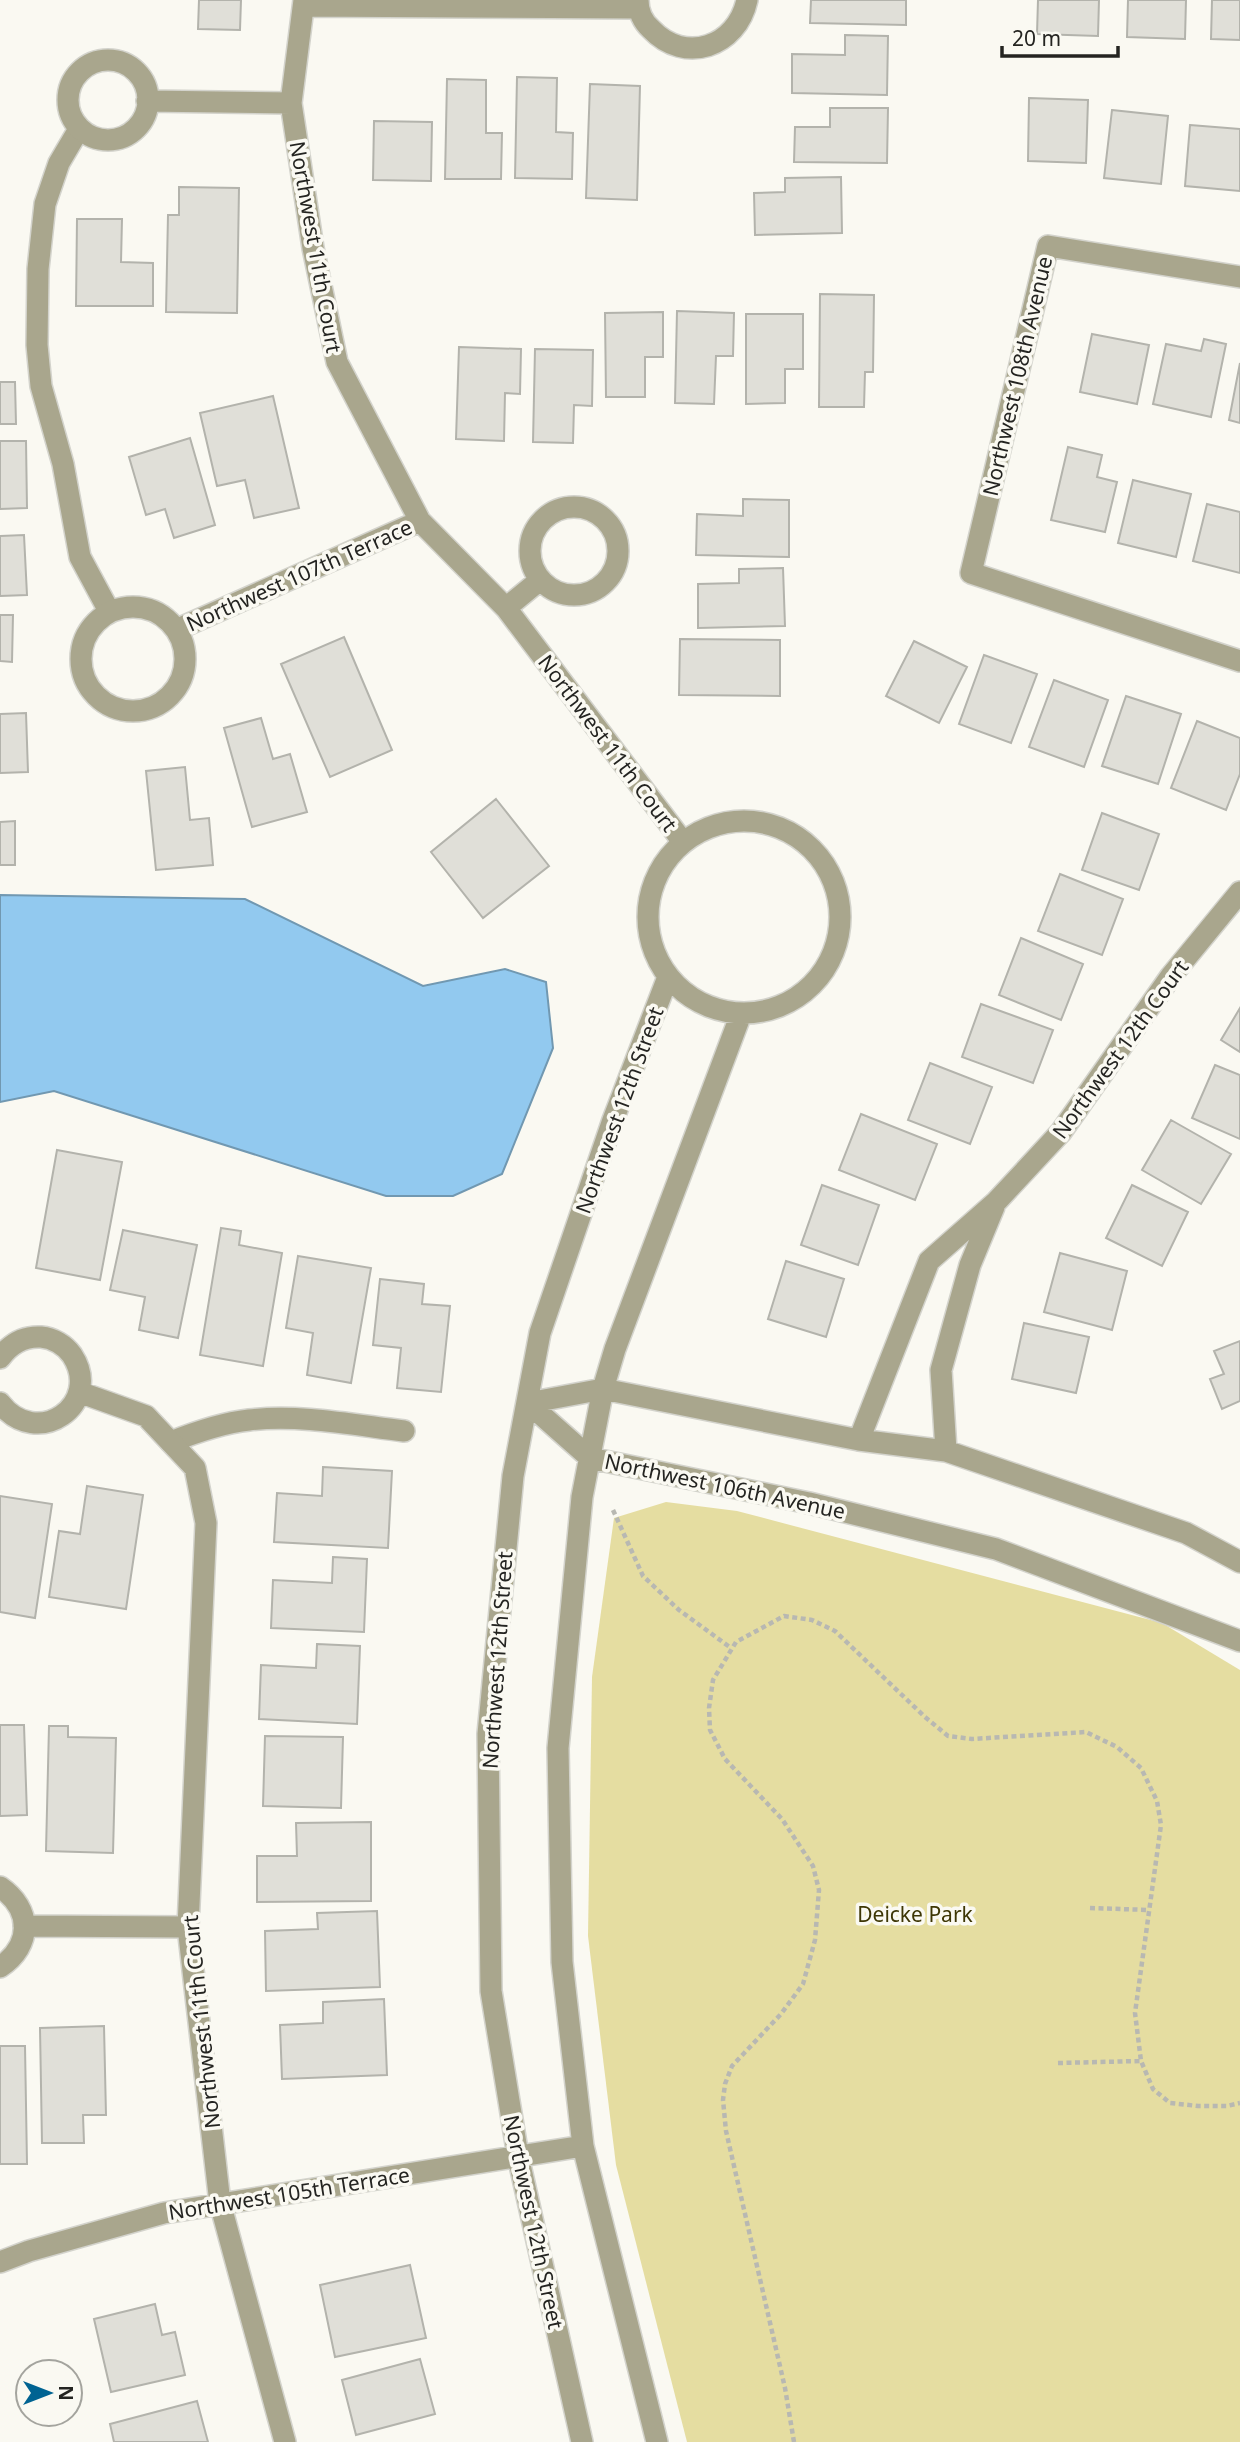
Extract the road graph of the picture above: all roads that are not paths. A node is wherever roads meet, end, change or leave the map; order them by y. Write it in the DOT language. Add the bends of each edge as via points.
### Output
graph roads {
  1 [pos="747,0"];
  2 [pos="304,3"];
  3 [pos="638,4"];
  4 [pos="147,102"];
  5 [pos="291,103"];
  6 [pos="79,129"];
  7 [pos="1240,277"];
  8 [pos="421,521"];
  9 [pos="540,580"];
  10 [pos="506,608"];
  11 [pos="109,611"];
  12 [pos="178,629"];
  13 [pos="1240,661"];
  14 [pos="683,842"];
  15 [pos="1240,892"];
  16 [pos="668,977"];
  17 [pos="741,1014"];
  18 [pos="996,1202"];
  19 [pos="0,1358"];
  20 [pos="603,1389"];
  21 [pos="79,1392"];
  22 [pos="0,1403"];
  23 [pos="528,1403"];
  24 [pos="404,1431"];
  25 [pos="859,1440"];
  26 [pos="171,1442"];
  27 [pos="946,1451"];
  28 [pos="590,1458"];
  29 [pos="1240,1562"];
  30 [pos="1240,1641"];
  31 [pos="0,1887"];
  32 [pos="24,1926"];
  33 [pos="188,1927"];
  34 [pos="0,1967"];
  35 [pos="583,2146"];
  36 [pos="518,2156"];
  37 [pos="220,2203"];
  38 [pos="0,2262"];
  39 [pos="285,2442"];
  40 [pos="582,2442"];
  41 [pos="657,2442"];
  1 -- 3 [label="street" via="741,20 729,34 695,49 676,47 659,38 646,25"];
  2 -- 3 [label="street"];
  2 -- 5 [label="street, Northwest 11th Court"];
  4 -- 5 [label="street"];
  4 -- 6 [label="street" via="143,118 126,136 102,140"];
  4 -- 6 [label="street" via="143,82 135,72 124,64 97,62 85,67 69,90 68,104"];
  5 -- 8 [label="street, Northwest 11th Court" via="313,248 337,362"];
  6 -- 11 [label="street" via="59,163 45,204 37,345 41,386 63,464 80,556"];
  7 -- 13 [label="street, Northwest 108th Avenue" via="1048,246 971,573"];
  8 -- 10 [label="street, Northwest 11th Court"];
  8 -- 12 [label="street, Northwest 107th Terrace"];
  9 -- 9 [label="street" via="566,595 582,595 608,580 618,551 607,523 584,508 557,510 545,517 531,540 533,568"];
  9 -- 10 [label="street"];
  10 -- 14 [label="street, Northwest 11th Court"];
  11 -- 12 [label="street, Northwest 107th Terrace" via="134,606 158,612"];
  11 -- 12 [label="street, Northwest 107th Terrace" via="91,628 81,652 84,677 98,698 120,710 146,710 168,699 183,678 186,653"];
  14 -- 16 [label="street, Northwest 12th Street" via="663,864 650,891 647,921 654,951"];
  14 -- 17 [label="street, Northwest 12th Street" via="709,827 746,820 783,828 814,850 834,883 840,919 832,956 810,988 778,1008"];
  15 -- 18 [label="street, Northwest 12th Court" via="1171,976 1061,1132"];
  16 -- 17 [label="street, Northwest 12th Street" via="689,997 714,1009"];
  16 -- 23 [label="street, Northwest 12th Street" via="540,1333"];
  17 -- 20 [label="street"];
  18 -- 25 [label="street, Northwest 12th Court" via="929,1261"];
  18 -- 27 [label="street, Northwest 12th Court" via="970,1265 941,1370"];
  19 -- 21 [label="street" via="17,1341 31,1337 58,1342 77,1363"];
  20 -- 23 [label="street"];
  20 -- 25 [label="street"];
  20 -- 28 [label="street"];
  21 -- 22 [label="street" via="68,1410 49,1422 20,1421"];
  21 -- 26 [label="street" via="146,1416"];
  23 -- 28 [label="street, Northwest 106th Avenue"];
  23 -- 36 [label="street, Northwest 12th Street" via="513,1476 488,1734 491,1991"];
  24 -- 26 [label="street" via="268,1418 206,1429"];
  25 -- 27 [label="street"];
  26 -- 33 [label="street, Northwest 11th Court" via="195,1468 206,1523"];
  27 -- 29 [label="street" via="1186,1533"];
  28 -- 30 [label="street, Northwest 106th Avenue" via="809,1503 996,1549"];
  28 -- 35 [label="street" via="582,1497 558,1748 562,1962"];
  31 -- 32 [label="street" via="20,1906"];
  32 -- 33 [label="street"];
  32 -- 34 [label="street" via="20,1947"];
  33 -- 37 [label="street, Northwest 11th Court"];
  35 -- 36 [label="street, Northwest 105th Terrace"];
  35 -- 41 [label="street"];
  36 -- 37 [label="street, Northwest 105th Terrace"];
  36 -- 40 [label="street, Northwest 12th Street"];
  37 -- 38 [label="street, Northwest 105th Terrace" via="164,2213"];
  37 -- 39 [label="street, Northwest 11th Court"];
}
